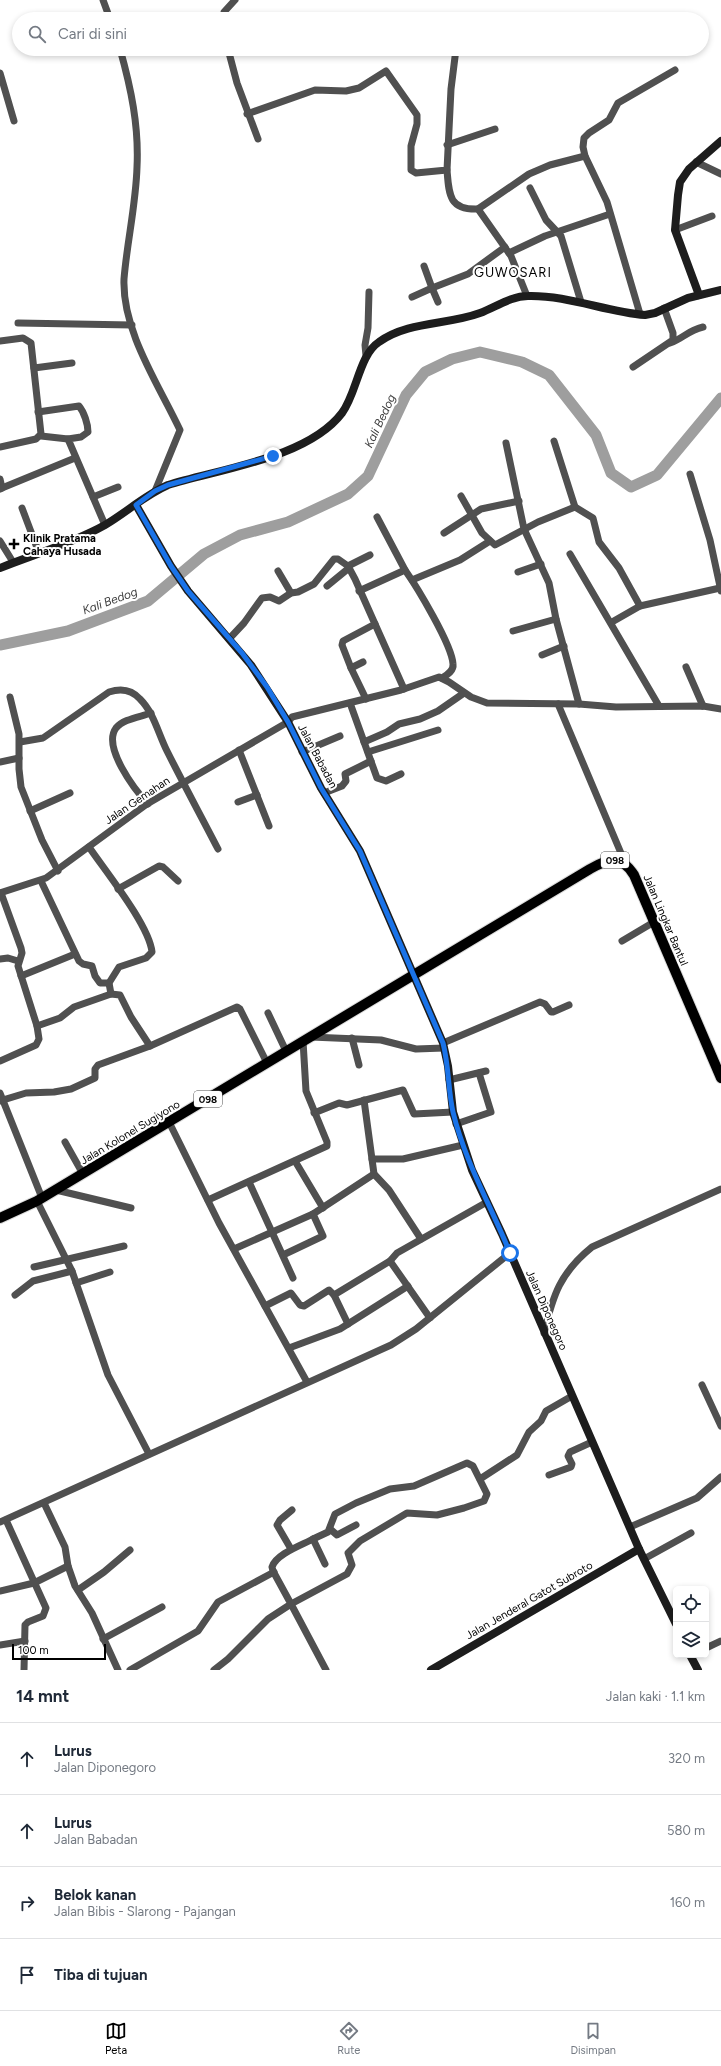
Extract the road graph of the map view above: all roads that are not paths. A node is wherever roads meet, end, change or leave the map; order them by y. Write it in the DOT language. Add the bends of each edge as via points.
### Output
graph roads {
  1 [pos="103,0"];
  2 [pos="235,0"];
  3 [pos="107,12"];
  4 [pos="224,12"];
  5 [pos="122,56"];
  6 [pos="230,56"];
  7 [pos="455,56"];
  8 [pos="675,70"];
  9 [pos="0,73"];
  10 [pos="4,99"];
  11 [pos="247,114"];
  12 [pos="14,121"];
  13 [pos="495,129"];
  14 [pos="258,139"];
  15 [pos="721,142"];
  16 [pos="448,145"];
  17 [pos="585,156"];
  18 [pos="696,162"];
  19 [pos="447,170"];
  20 [pos="721,174"];
  21 [pos="530,188"];
  22 [pos="478,209"];
  23 [pos="610,214"];
  24 [pos="712,216"];
  25 [pos="676,230"];
  26 [pos="558,232"];
  27 [pos="507,250"];
  28 [pos="424,266"];
  29 [pos="432,288"];
  30 [pos="721,290"];
  31 [pos="369,292"];
  32 [pos="699,295"];
  33 [pos="527,296"];
  34 [pos="412,297"];
  35 [pos="438,302"];
  36 [pos="581,302"];
  37 [pos="664,308"];
  38 [pos="640,314"];
  39 [pos="18,323"];
  40 [pos="132,325"];
  41 [pos="703,327"];
  42 [pos="0,341"];
  43 [pos="670,343"];
  44 [pos="366,356"];
  45 [pos="72,363"];
  46 [pos="633,367"];
  47 [pos="34,368"];
  48 [pos="38,412"];
  49 [pos="41,436"];
  50 [pos="68,439"];
  51 [pos="554,441"];
  52 [pos="506,443"];
  53 [pos="0,447"];
  54 [pos="75,458"];
  55 [pos="690,474"];
  56 [pos="0,479"];
  57 [pos="118,487"];
  58 [pos="1,488"];
  59 [pos="155,491"];
  60 [pos="461,496"];
  61 [pos="93,497"];
  62 [pos="519,501"];
  63 [pos="136,505"];
  64 [pos="575,507"];
  65 [pos="22,508"];
  66 [pos="471,515"];
  67 [pos="378,517"];
  68 [pos="105,525"];
  69 [pos="524,529"];
  70 [pos="444,533"];
  71 [pos="0,541"];
  72 [pos="490,541"];
  73 [pos="39,553"];
  74 [pos="570,554"];
  75 [pos="370,556"];
  76 [pos="13,562"];
  77 [pos="541,564"];
  78 [pos="348,567"];
  79 [pos="0,568"];
  80 [pos="405,570"];
  81 [pos="278,571"];
  82 [pos="518,572"];
  83 [pos="412,580"];
  84 [pos="327,586"];
  85 [pos="720,590"];
  86 [pos="360,591"];
  87 [pos="291,593"];
  88 [pos="640,606"];
  89 [pos="556,619"];
  90 [pos="612,622"];
  91 [pos="375,624"];
  92 [pos="513,630"];
  93 [pos="230,639"];
  94 [pos="564,646"];
  95 [pos="542,655"];
  96 [pos="363,662"];
  97 [pos="686,667"];
  98 [pos="352,668"];
  99 [pos="442,678"];
  100 [pos="404,689"];
  101 [pos="464,693"];
  102 [pos="10,697"];
  103 [pos="366,699"];
  104 [pos="350,703"];
  105 [pos="558,704"];
  106 [pos="579,704"];
  107 [pos="659,706"];
  108 [pos="703,706"];
  109 [pos="721,709"];
  110 [pos="150,713"];
  111 [pos="288,722"];
  112 [pos="438,730"];
  113 [pos="340,736"];
  114 [pos="20,742"];
  115 [pos="364,742"];
  116 [pos="239,750"];
  117 [pos="302,752"];
  118 [pos="368,752"];
  119 [pos="20,758"];
  120 [pos="3,761"];
  121 [pos="370,761"];
  122 [pos="18,769"];
  123 [pos="401,774"];
  124 [pos="183,782"];
  125 [pos="70,793"];
  126 [pos="324,793"];
  127 [pos="257,794"];
  128 [pos="238,802"];
  129 [pos="148,804"];
  130 [pos="30,810"];
  131 [pos="269,826"];
  132 [pos="617,843"];
  133 [pos="90,847"];
  134 [pos="218,849"];
  135 [pos="613,860"];
  136 [pos="626,865"];
  137 [pos="58,871"];
  138 [pos="41,881"];
  139 [pos="178,881"];
  140 [pos="118,889"];
  141 [pos="0,893"];
  142 [pos="654,922"];
  143 [pos="622,942"];
  144 [pos="75,954"];
  145 [pos="0,959"];
  146 [pos="18,961"];
  147 [pos="413,975"];
  148 [pos="21,976"];
  149 [pos="109,983"];
  150 [pos="111,994"];
  151 [pos="570,1005"];
  152 [pos="268,1013"];
  153 [pos="37,1026"];
  154 [pos="352,1038"];
  155 [pos="306,1039"];
  156 [pos="150,1046"];
  157 [pos="443,1046"];
  158 [pos="286,1051"];
  159 [pos="0,1061"];
  160 [pos="267,1063"];
  161 [pos="359,1065"];
  162 [pos="721,1078"];
  163 [pos="449,1080"];
  164 [pos="0,1093"];
  165 [pos="364,1100"];
  166 [pos="2,1101"];
  167 [pos="453,1112"];
  168 [pos="314,1113"];
  169 [pos="169,1122"];
  170 [pos="456,1124"];
  171 [pos="65,1142"];
  172 [pos="463,1145"];
  173 [pos="372,1159"];
  174 [pos="295,1161"];
  175 [pos="82,1174"];
  176 [pos="374,1174"];
  177 [pos="249,1182"];
  178 [pos="721,1189"];
  179 [pos="56,1190"];
  180 [pos="40,1200"];
  181 [pos="208,1200"];
  182 [pos="487,1202"];
  183 [pos="131,1208"];
  184 [pos="323,1208"];
  185 [pos="313,1214"];
  186 [pos="0,1218"];
  187 [pos="273,1232"];
  188 [pos="421,1240"];
  189 [pos="124,1246"];
  190 [pos="234,1249"];
  191 [pos="510,1253"];
  192 [pos="283,1255"];
  193 [pos="67,1258"];
  194 [pos="390,1261"];
  195 [pos="34,1267"];
  196 [pos="72,1271"];
  197 [pos="110,1272"];
  198 [pos="293,1278"];
  199 [pos="76,1283"];
  200 [pos="408,1286"];
  201 [pos="15,1295"];
  202 [pos="334,1295"];
  203 [pos="266,1306"];
  204 [pos="430,1318"];
  205 [pos="348,1324"];
  206 [pos="544,1333"];
  207 [pos="289,1348"];
  208 [pos="307,1382"];
  209 [pos="702,1385"];
  210 [pos="572,1396"];
  211 [pos="721,1426"];
  212 [pos="592,1442"];
  213 [pos="149,1454"];
  214 [pos="549,1475"];
  215 [pos="721,1477"];
  216 [pos="480,1479"];
  217 [pos="44,1504"];
  218 [pos="292,1510"];
  219 [pos="3,1521"];
  220 [pos="356,1525"];
  221 [pos="630,1528"];
  222 [pos="330,1529"];
  223 [pos="691,1533"];
  224 [pos="313,1539"];
  225 [pos="291,1549"];
  226 [pos="638,1549"];
  227 [pos="130,1550"];
  228 [pos="644,1559"];
  229 [pos="325,1564"];
  230 [pos="68,1566"];
  231 [pos="274,1572"];
  232 [pos="34,1582"];
  233 [pos="78,1590"];
  234 [pos="0,1591"];
  235 [pos="291,1604"];
  236 [pos="162,1607"];
  237 [pos="675,1622"];
  238 [pos="103,1639"];
  239 [pos="25,1641"];
  240 [pos="721,1641"];
  241 [pos="0,1645"];
  242 [pos="709,1647"];
  243 [pos="692,1658"];
  244 [pos="24,1670"];
  245 [pos="118,1670"];
  246 [pos="130,1670"];
  247 [pos="214,1670"];
  248 [pos="326,1670"];
  249 [pos="431,1670"];
  250 [pos="698,1670"];
  1 -- 3 [label="street"];
  2 -- 4 [label="street"];
  5 -- 40 [label="street" via="131,90 137,143 137,167 124,288"];
  6 -- 11 [label="street"];
  7 -- 16 [label="street"];
  8 -- 17 [label="street" via="618,103 609,120 584,138"];
  9 -- 10 [label="street"];
  10 -- 12 [label="street"];
  11 -- 14 [label="street"];
  11 -- 19 [label="street" via="316,90 346,91 359,88 386,71 417,115 418,124 411,146 412,170 416,173"];
  13 -- 16 [label="street"];
  15 -- 18 [label="main road"];
  16 -- 19 [label="street"];
  17 -- 22 [label="street" via="550,165 529,174"];
  17 -- 23 [label="street"];
  18 -- 20 [label="street"];
  18 -- 25 [label="main road" via="680,182 675,216"];
  19 -- 22 [label="street" via="451,195 456,205 465,209"];
  21 -- 26 [label="street" via="546,220 553,230"];
  22 -- 27 [label="street"];
  23 -- 26 [label="street"];
  23 -- 38 [label="street"];
  24 -- 25 [label="street"];
  25 -- 32 [label="main road"];
  26 -- 27 [label="street"];
  26 -- 36 [label="street"];
  27 -- 29 [label="street" via="468,274"];
  27 -- 33 [label="street"];
  28 -- 29 [label="street"];
  29 -- 34 [label="street"];
  29 -- 35 [label="street"];
  30 -- 32 [label="main road"];
  31 -- 44 [label="street"];
  32 -- 37 [label="main road"];
  33 -- 36 [label="main road"];
  33 -- 44 [label="main road" via="509,300 466,317 391,335 374,345"];
  36 -- 38 [label="main road"];
  37 -- 38 [label="main road" via="651,314"];
  37 -- 43 [label="street" via="673,333"];
  39 -- 40 [label="street"];
  40 -- 59 [label="street" via="142,354 180,430"];
  41 -- 43 [label="street" via="691,330"];
  42 -- 47 [label="street" via="23,338 30,341"];
  43 -- 46 [label="street"];
  44 -- 59 [label="main road" via="345,408 334,422 313,436 273,456"];
  45 -- 47 [label="street"];
  47 -- 48 [label="street"];
  48 -- 49 [label="street"];
  48 -- 50 [label="street" via="79,407 88,432 81,437"];
  49 -- 50 [label="street"];
  49 -- 53 [label="street" via="32,441"];
  50 -- 54 [label="street"];
  51 -- 64 [label="street"];
  52 -- 62 [label="street"];
  54 -- 58 [label="street"];
  54 -- 61 [label="street"];
  55 -- 85 [label="street" via="710,540"];
  56 -- 58 [label="street"];
  57 -- 61 [label="street"];
  59 -- 63 [label="main road"];
  60 -- 66 [label="street"];
  61 -- 68 [label="street"];
  62 -- 66 [label="street" via="487,507"];
  62 -- 69 [label="street"];
  63 -- 68 [label="main road"];
  63 -- 93 [label="main road, Jalan Babadan" via="188,591"];
  64 -- 69 [label="street"];
  64 -- 88 [label="street" via="593,518 599,542 619,568"];
  65 -- 73 [label="street"];
  66 -- 70 [label="street"];
  66 -- 72 [label="street"];
  67 -- 80 [label="street"];
  68 -- 73 [label="main road"];
  69 -- 72 [label="street" via="498,545"];
  69 -- 77 [label="street"];
  71 -- 76 [label="street"];
  72 -- 83 [label="street" via="460,560"];
  73 -- 76 [label="main road"];
  74 -- 90 [label="street"];
  75 -- 78 [label="street"];
  76 -- 79 [label="main road"];
  77 -- 82 [label="street"];
  77 -- 89 [label="street" via="549,583"];
  78 -- 84 [label="street"];
  78 -- 86 [label="street"];
  78 -- 87 [label="street" via="334,559 314,584"];
  80 -- 83 [label="street"];
  80 -- 86 [label="street"];
  81 -- 87 [label="street"];
  83 -- 99 [label="street" via="446,642 452,660 452,670"];
  85 -- 88 [label="street"];
  86 -- 91 [label="street"];
  87 -- 93 [label="street" via="279,601 270,597 262,598"];
  88 -- 90 [label="street"];
  89 -- 92 [label="street"];
  89 -- 94 [label="street"];
  90 -- 107 [label="street"];
  91 -- 98 [label="street" via="343,641 342,645"];
  91 -- 100 [label="street"];
  93 -- 111 [label="main road, Jalan Babadan" via="267,687"];
  94 -- 95 [label="street"];
  94 -- 106 [label="street"];
  96 -- 98 [label="street"];
  97 -- 108 [label="street"];
  98 -- 103 [label="street"];
  99 -- 100 [label="street, Jalan Gemahan"];
  99 -- 101 [label="street"];
  100 -- 103 [label="street, Jalan Gemahan"];
  101 -- 105 [label="street" via="487,702"];
  101 -- 115 [label="street" via="438,711 399,724"];
  102 -- 114 [label="street"];
  103 -- 104 [label="street, Jalan Gemahan"];
  104 -- 111 [label="street, Jalan Gemahan" via="304,712 292,717"];
  104 -- 115 [label="street"];
  105 -- 106 [label="street"];
  105 -- 132 [label="street"];
  106 -- 107 [label="street" via="616,707"];
  107 -- 108 [label="street"];
  108 -- 109 [label="street"];
  110 -- 114 [label="street" via="136,695 116,690 99,698 43,738"];
  110 -- 124 [label="street"];
  110 -- 129 [label="street" via="124,722 113,734 118,761 134,789"];
  111 -- 116 [label="street, Jalan Gemahan"];
  111 -- 117 [label="main road, Jalan Babadan"];
  112 -- 118 [label="street"];
  113 -- 117 [label="street"];
  114 -- 119 [label="street"];
  115 -- 118 [label="street"];
  116 -- 124 [label="street, Jalan Gemahan"];
  116 -- 127 [label="street"];
  117 -- 126 [label="main road, Jalan Babadan"];
  118 -- 121 [label="street"];
  119 -- 120 [label="street"];
  119 -- 122 [label="street"];
  120 -- 122 [label="street"];
  121 -- 123 [label="street" via="377,777 382,780 386,781"];
  121 -- 126 [label="street" via="345,774 346,781 342,786"];
  122 -- 130 [label="street"];
  124 -- 129 [label="street, Jalan Gemahan"];
  124 -- 134 [label="street"];
  125 -- 130 [label="street"];
  126 -- 147 [label="main road, Jalan Babadan" via="360,851"];
  127 -- 128 [label="street"];
  127 -- 131 [label="street"];
  129 -- 133 [label="street, Jalan Gemahan"];
  130 -- 137 [label="street"];
  132 -- 135 [label="street"];
  132 -- 136 [label="street"];
  133 -- 137 [label="street, Jalan Gemahan"];
  133 -- 140 [label="street"];
  135 -- 136 [label="main road, 098"];
  135 -- 147 [label="main road, 098" via="590,869"];
  136 -- 142 [label="main road, Jalan Lingkar Bantul / 098" via="634,875"];
  137 -- 138 [label="street, Jalan Gemahan"];
  138 -- 141 [label="street, Jalan Gemahan"];
  138 -- 144 [label="street"];
  139 -- 140 [label="street" via="159,866"];
  140 -- 149 [label="street" via="144,929 152,952 148,958 119,967"];
  141 -- 146 [label="street" via="21,948"];
  142 -- 143 [label="street"];
  142 -- 162 [label="main road, Jalan Lingkar Bantul / 098"];
  144 -- 148 [label="street"];
  144 -- 149 [label="street" via="83,964 92,966 100,983"];
  145 -- 146 [label="street"];
  146 -- 148 [label="street"];
  147 -- 155 [label="main road, Jalan Kolonel Sugiyono / 098"];
  147 -- 157 [label="main road, Jalan Diponegoro"];
  148 -- 153 [label="street"];
  149 -- 150 [label="street"];
  150 -- 153 [label="street" via="74,1007 60,1018"];
  150 -- 156 [label="street" via="120,995"];
  151 -- 157 [label="street" via="551,1012 540,1002"];
  152 -- 158 [label="street"];
  153 -- 159 [label="street" via="39,1039 36,1045"];
  154 -- 155 [label="street"];
  154 -- 157 [label="street" via="381,1040 416,1049"];
  154 -- 161 [label="street"];
  155 -- 158 [label="main road, Jalan Kolonel Sugiyono / 098"];
  155 -- 168 [label="street" via="304,1083"];
  156 -- 160 [label="street" via="238,1007"];
  156 -- 166 [label="street" via="98,1065 95,1069 95,1078 71,1089 31,1092"];
  157 -- 163 [label="main road, Jalan Diponegoro"];
  158 -- 160 [label="main road, Jalan Kolonel Sugiyono / 098"];
  160 -- 169 [label="main road, Jalan Kolonel Sugiyono / 098"];
  163 -- 167 [label="main road, Jalan Diponegoro"];
  163 -- 170 [label="street" via="483,1072 491,1112"];
  164 -- 166 [label="street"];
  165 -- 167 [label="street" via="404,1090 414,1114"];
  165 -- 168 [label="street" via="346,1105 339,1103"];
  165 -- 173 [label="street"];
  166 -- 180 [label="street"];
  167 -- 170 [label="main road, Jalan Diponegoro"];
  168 -- 174 [label="street" via="328,1144"];
  169 -- 175 [label="main road, Jalan Kolonel Sugiyono / 098"];
  169 -- 181 [label="street"];
  170 -- 172 [label="main road, Jalan Diponegoro"];
  171 -- 175 [label="street"];
  172 -- 173 [label="street" via="409,1158"];
  172 -- 182 [label="main road, Jalan Diponegoro"];
  173 -- 176 [label="street"];
  174 -- 177 [label="street"];
  174 -- 184 [label="street"];
  175 -- 179 [label="main road, Jalan Kolonel Sugiyono / 098"];
  176 -- 184 [label="street"];
  176 -- 188 [label="street" via="389,1190"];
  177 -- 181 [label="street"];
  177 -- 187 [label="street"];
  178 -- 206 [label="street" via="592,1247 566,1272 559,1283"];
  179 -- 180 [label="main road, Jalan Kolonel Sugiyono / 098"];
  179 -- 183 [label="street"];
  180 -- 186 [label="main road, Jalan Kolonel Sugiyono / 098"];
  180 -- 193 [label="street"];
  181 -- 190 [label="street"];
  182 -- 188 [label="street"];
  182 -- 191 [label="main road, Jalan Diponegoro"];
  184 -- 185 [label="street"];
  185 -- 187 [label="street"];
  185 -- 192 [label="street" via="323,1236"];
  187 -- 190 [label="street"];
  187 -- 192 [label="street"];
  188 -- 194 [label="street" via="395,1254"];
  189 -- 193 [label="street"];
  190 -- 203 [label="street"];
  191 -- 204 [label="street"];
  191 -- 206 [label="main road, Jalan Diponegoro"];
  192 -- 198 [label="street"];
  193 -- 195 [label="street"];
  193 -- 196 [label="street"];
  194 -- 200 [label="street"];
  194 -- 202 [label="street"];
  196 -- 199 [label="street"];
  196 -- 201 [label="street" via="33,1281"];
  197 -- 199 [label="street"];
  199 -- 213 [label="street" via="108,1373"];
  200 -- 204 [label="street"];
  200 -- 205 [label="street"];
  202 -- 203 [label="street" via="328,1290 301,1306 291,1293"];
  202 -- 205 [label="street"];
  203 -- 207 [label="street"];
  204 -- 208 [label="street" via="391,1345"];
  205 -- 207 [label="street" via="332,1333"];
  206 -- 210 [label="main road, Jalan Diponegoro"];
  207 -- 208 [label="street"];
  208 -- 213 [label="street"];
  209 -- 211 [label="street"];
  210 -- 212 [label="main road, Jalan Diponegoro"];
  210 -- 216 [label="street" via="546,1411 541,1421 529,1432 516,1455"];
  212 -- 214 [label="street" via="568,1454 571,1467"];
  212 -- 221 [label="main road, Jalan Diponegoro"];
  213 -- 217 [label="street"];
  215 -- 221 [label="street" via="697,1498"];
  216 -- 222 [label="street" via="471,1464 465,1463 414,1486 390,1489 356,1503 335,1514"];
  216 -- 235 [label="street" via="488,1494 485,1500 430,1516 407,1513 355,1545 348,1553 352,1565 347,1574"];
  217 -- 219 [label="street"];
  217 -- 230 [label="street" via="64,1543"];
  218 -- 225 [label="street" via="277,1525"];
  219 -- 232 [label="street"];
  220 -- 222 [label="street" via="337,1535"];
  221 -- 226 [label="main road, Jalan Diponegoro"];
  222 -- 224 [label="street"];
  223 -- 228 [label="street"];
  224 -- 225 [label="street"];
  224 -- 229 [label="street"];
  225 -- 231 [label="street" via="273,1562"];
  226 -- 228 [label="main road, Jalan Diponegoro"];
  226 -- 249 [label="main road, Jalan Jenderal Gatot Subroto"];
  227 -- 233 [label="street"];
  228 -- 237 [label="main road, Jalan Diponegoro"];
  230 -- 232 [label="street"];
  230 -- 233 [label="street"];
  231 -- 235 [label="street"];
  231 -- 246 [label="street" via="218,1602 194,1634"];
  232 -- 234 [label="street"];
  232 -- 239 [label="street" via="46,1610 42,1617 26,1624"];
  233 -- 238 [label="street" via="92,1613"];
  235 -- 247 [label="street" via="268,1619"];
  235 -- 248 [label="street"];
  236 -- 238 [label="street"];
  238 -- 245 [label="street"];
  239 -- 241 [label="street"];
  239 -- 244 [label="street"];
  240 -- 242 [label="street"];
  243 -- 250 [label="main road"];
}
